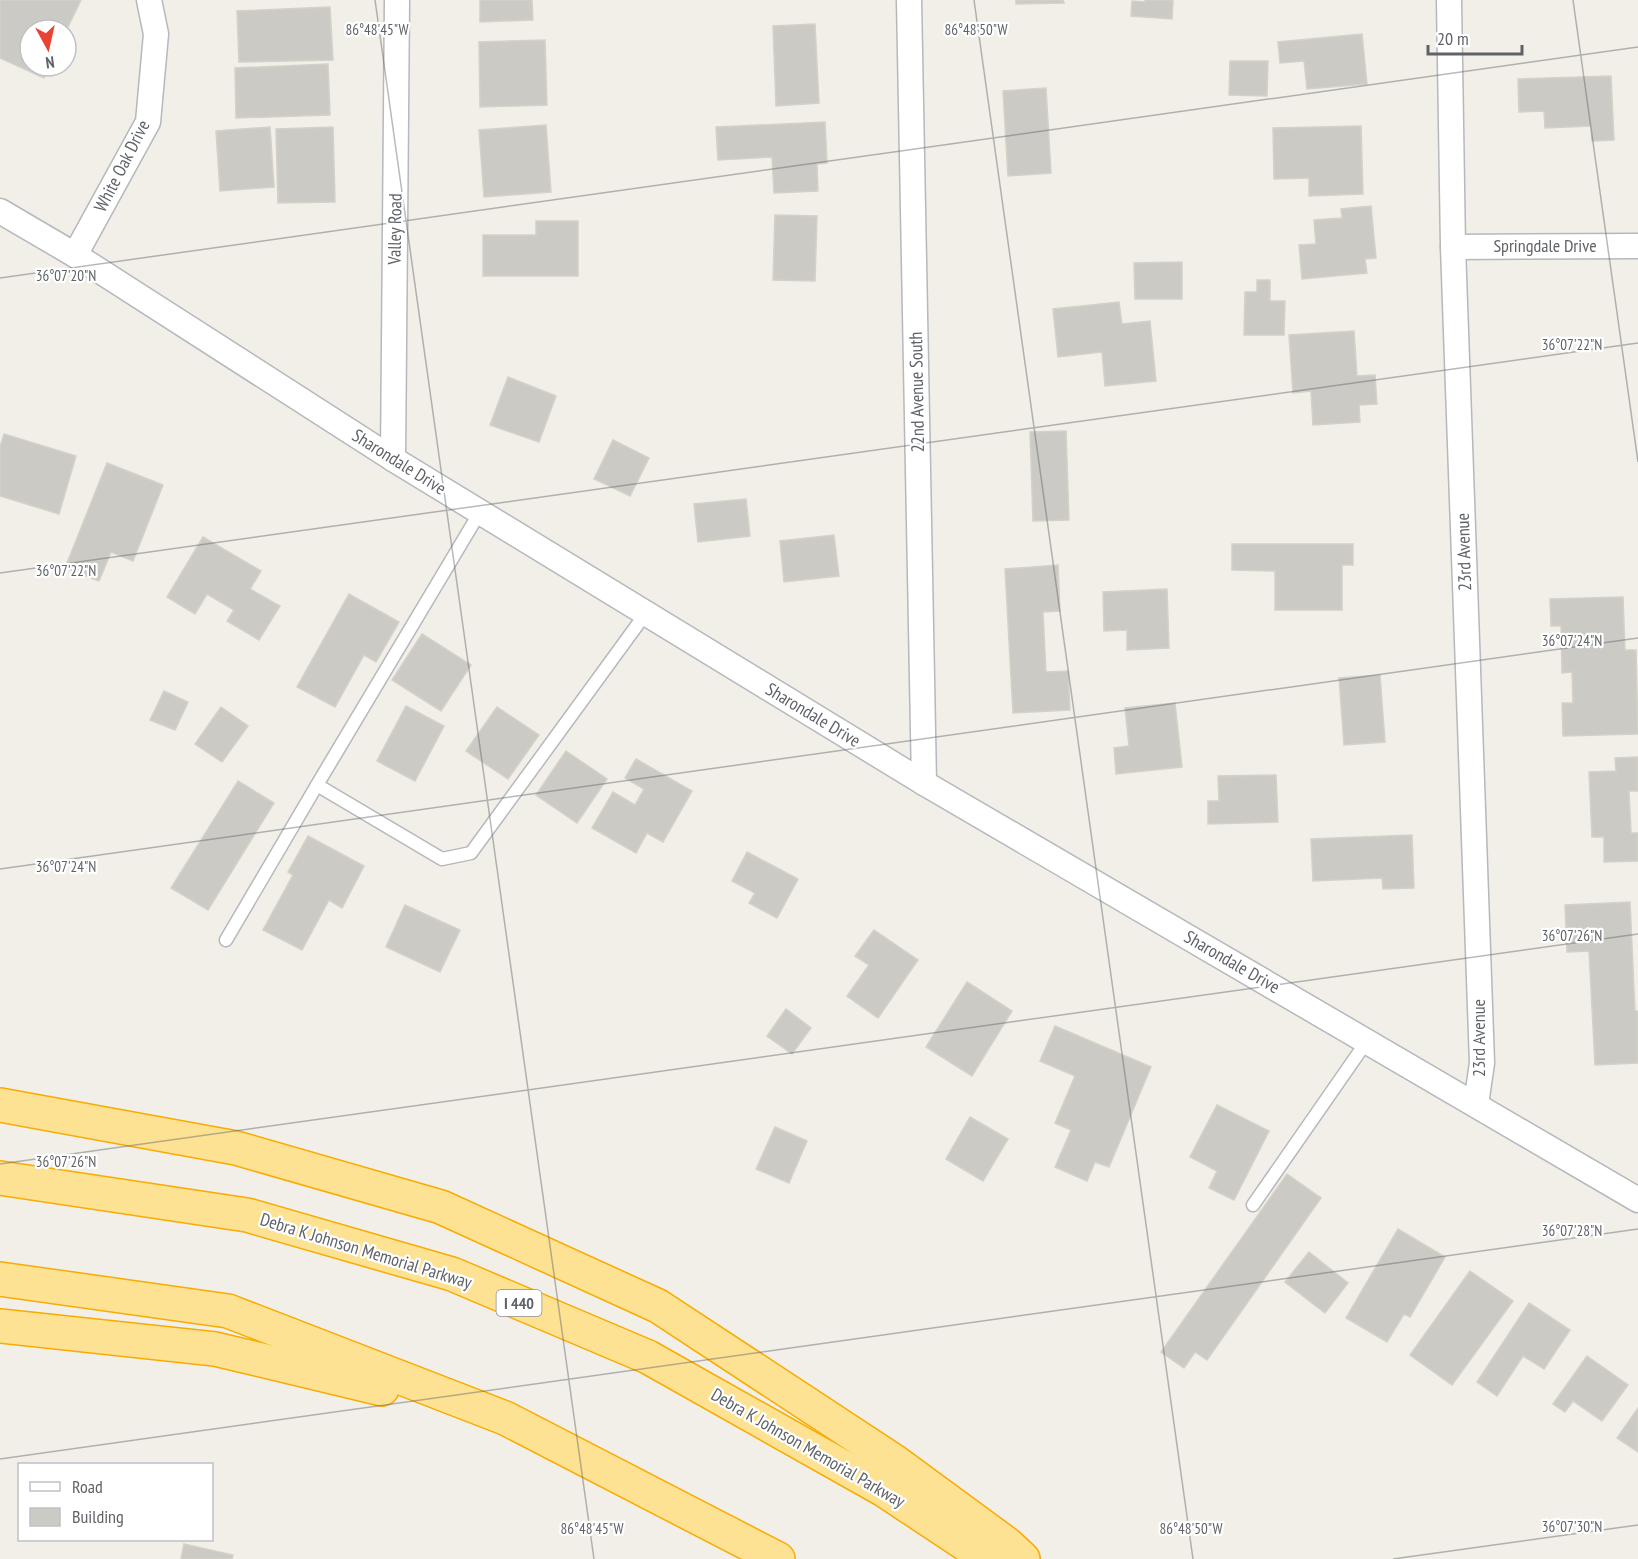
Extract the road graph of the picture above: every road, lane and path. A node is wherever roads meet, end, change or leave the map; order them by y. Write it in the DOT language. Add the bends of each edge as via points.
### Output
graph roads {
  1 [pos="149,0"];
  2 [pos="397,0"];
  3 [pos="909,0"];
  4 [pos="1449,0"];
  5 [pos="0,212"];
  6 [pos="1638,246"];
  7 [pos="1453,247"];
  8 [pos="75,255"];
  9 [pos="393,459"];
  10 [pos="480,512"];
  11 [pos="646,613"];
  12 [pos="924,783"];
  13 [pos="317,785"];
  14 [pos="226,940"];
  15 [pos="1368,1041"];
  16 [pos="1476,1104"];
  17 [pos="0,1105"];
  18 [pos="0,1178"];
  19 [pos="1638,1200"];
  20 [pos="1253,1205"];
  21 [pos="0,1279"];
  22 [pos="0,1326"];
  23 [pos="505,1418"];
  24 [pos="778,1559"];
  25 [pos="988,1559"];
  26 [pos="1023,1559"];
  1 -- 8 [label="street, White Oak Drive" via="156,34 148,122"];
  2 -- 9 [label="street, Valley Road"];
  3 -- 12 [label="street, 22nd Avenue South"];
  4 -- 7 [label="street, 23rd Avenue"];
  5 -- 8 [label="street, Sharondale Drive"];
  6 -- 7 [label="street, Springdale Drive"];
  7 -- 16 [label="street, 23rd Avenue" via="1481,1051"];
  8 -- 9 [label="street, Sharondale Drive"];
  9 -- 10 [label="street, Sharondale Drive"];
  10 -- 11 [label="street, Sharondale Drive"];
  10 -- 13 [label="lane"];
  11 -- 12 [label="street, Sharondale Drive"];
  11 -- 13 [label="lane" via="471,853 442,859"];
  12 -- 15 [label="street, Sharondale Drive"];
  13 -- 14 [label="lane"];
  15 -- 16 [label="street, Sharondale Drive"];
  15 -- 20 [label="lane"];
  16 -- 19 [label="street, Sharondale Drive"];
  17 -- 26 [label="highway" via="236,1148 441,1207 658,1306 894,1461"];
  18 -- 25 [label="highway, Debra K Johnson Memorial Parkway / I 440" via="247,1215 452,1274 648,1357 884,1490"];
  21 -- 23 [label="highway" via="228,1311"];
  22 -- 23 [label="highway" via="215,1349"];
  23 -- 24 [label="highway"];
}
